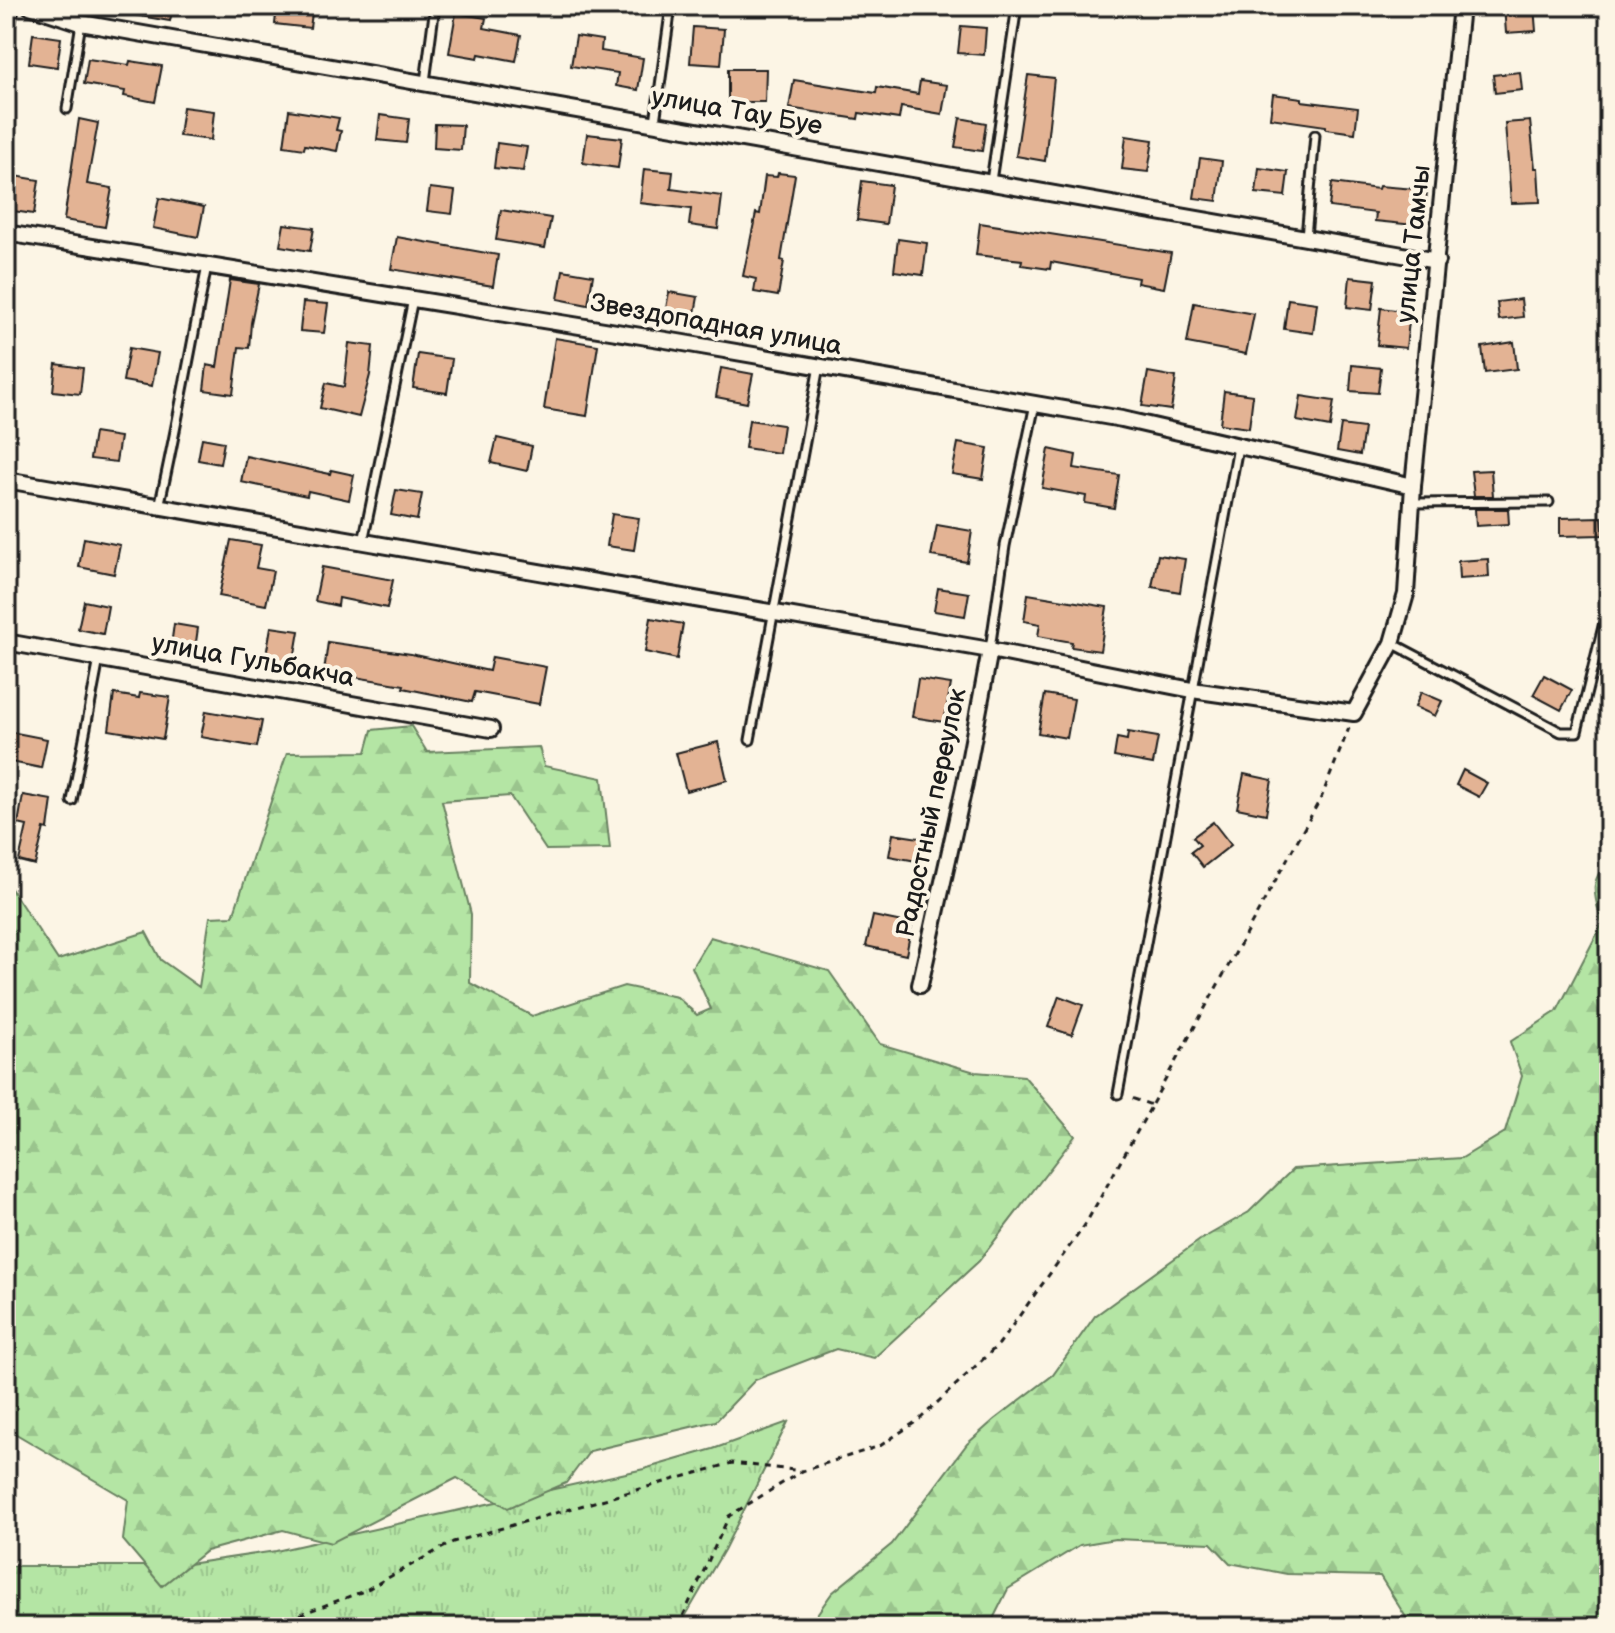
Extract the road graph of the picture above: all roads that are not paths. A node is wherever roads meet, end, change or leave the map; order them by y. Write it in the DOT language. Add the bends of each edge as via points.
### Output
graph roads {
  1 [pos="11,6"];
  2 [pos="30,6"];
  3 [pos="435,6"];
  4 [pos="671,6"];
  5 [pos="1017,6"];
  6 [pos="1461,6"];
  7 [pos="81,23"];
  8 [pos="6,27"];
  9 [pos="425,82"];
  10 [pos="67,109"];
  11 [pos="655,122"];
  12 [pos="1315,135"];
  13 [pos="991,181"];
  14 [pos="6,233"];
  15 [pos="1306,237"];
  16 [pos="1437,261"];
  17 [pos="207,266"];
  18 [pos="413,299"];
  19 [pos="819,366"];
  20 [pos="1035,404"];
  21 [pos="1238,447"];
  22 [pos="6,480"];
  23 [pos="1413,486"];
  24 [pos="1549,502"];
  25 [pos="1412,503"];
  26 [pos="159,507"];
  27 [pos="363,542"];
  28 [pos="1609,602"];
  29 [pos="774,613"];
  30 [pos="6,642"];
  31 [pos="1392,643"];
  32 [pos="990,650"];
  33 [pos="99,657"];
  34 [pos="1192,690"];
  35 [pos="491,729"];
  36 [pos="750,740"];
  37 [pos="72,801"];
  38 [pos="920,985"];
  39 [pos="1118,1094"];
  1 -- 8 [label="street"];
  2 -- 7 [label="street, улица Тау Буе"];
  3 -- 9 [label="lane"];
  4 -- 11 [label="lane"];
  5 -- 13 [label="lane"];
  6 -- 16 [label="street, улица Тамчы"];
  7 -- 9 [label="street, улица Тау Буе"];
  7 -- 10 [label="lane"];
  9 -- 11 [label="street, улица Тау Буе"];
  11 -- 13 [label="street, улица Тау Буе"];
  12 -- 15 [label="lane"];
  13 -- 15 [label="street, улица Тау Буе"];
  14 -- 17 [label="street, Звездопадная улица"];
  15 -- 16 [label="street, улица Тау Буе"];
  16 -- 23 [label="street, улица Тамчы"];
  17 -- 18 [label="street, Звездопадная улица"];
  17 -- 26 [label="lane"];
  18 -- 19 [label="street, Звездопадная улица"];
  18 -- 27 [label="lane"];
  19 -- 20 [label="street, Звездопадная улица"];
  19 -- 29 [label="lane"];
  20 -- 21 [label="street, Звездопадная улица"];
  20 -- 32 [label="lane"];
  21 -- 23 [label="street, Звездопадная улица"];
  21 -- 34 [label="lane"];
  22 -- 26 [label="street"];
  23 -- 25 [label="street, улица Тамчы"];
  24 -- 25 [label="lane"];
  25 -- 31 [label="street, улица Тамчы" via="1406,594"];
  26 -- 27 [label="street"];
  27 -- 29 [label="street"];
  28 -- 31 [label="lane" via="1577,732 1561,732"];
  29 -- 32 [label="street"];
  29 -- 36 [label="lane"];
  30 -- 33 [label="street, улица Гульбакча"];
  31 -- 34 [label="street, улица Тамчы" via="1354,713"];
  32 -- 34 [label="street"];
  32 -- 38 [label="street, Радостный переулок"];
  33 -- 35 [label="street, улица Гульбакча"];
  33 -- 37 [label="lane"];
  34 -- 39 [label="lane"];
}
